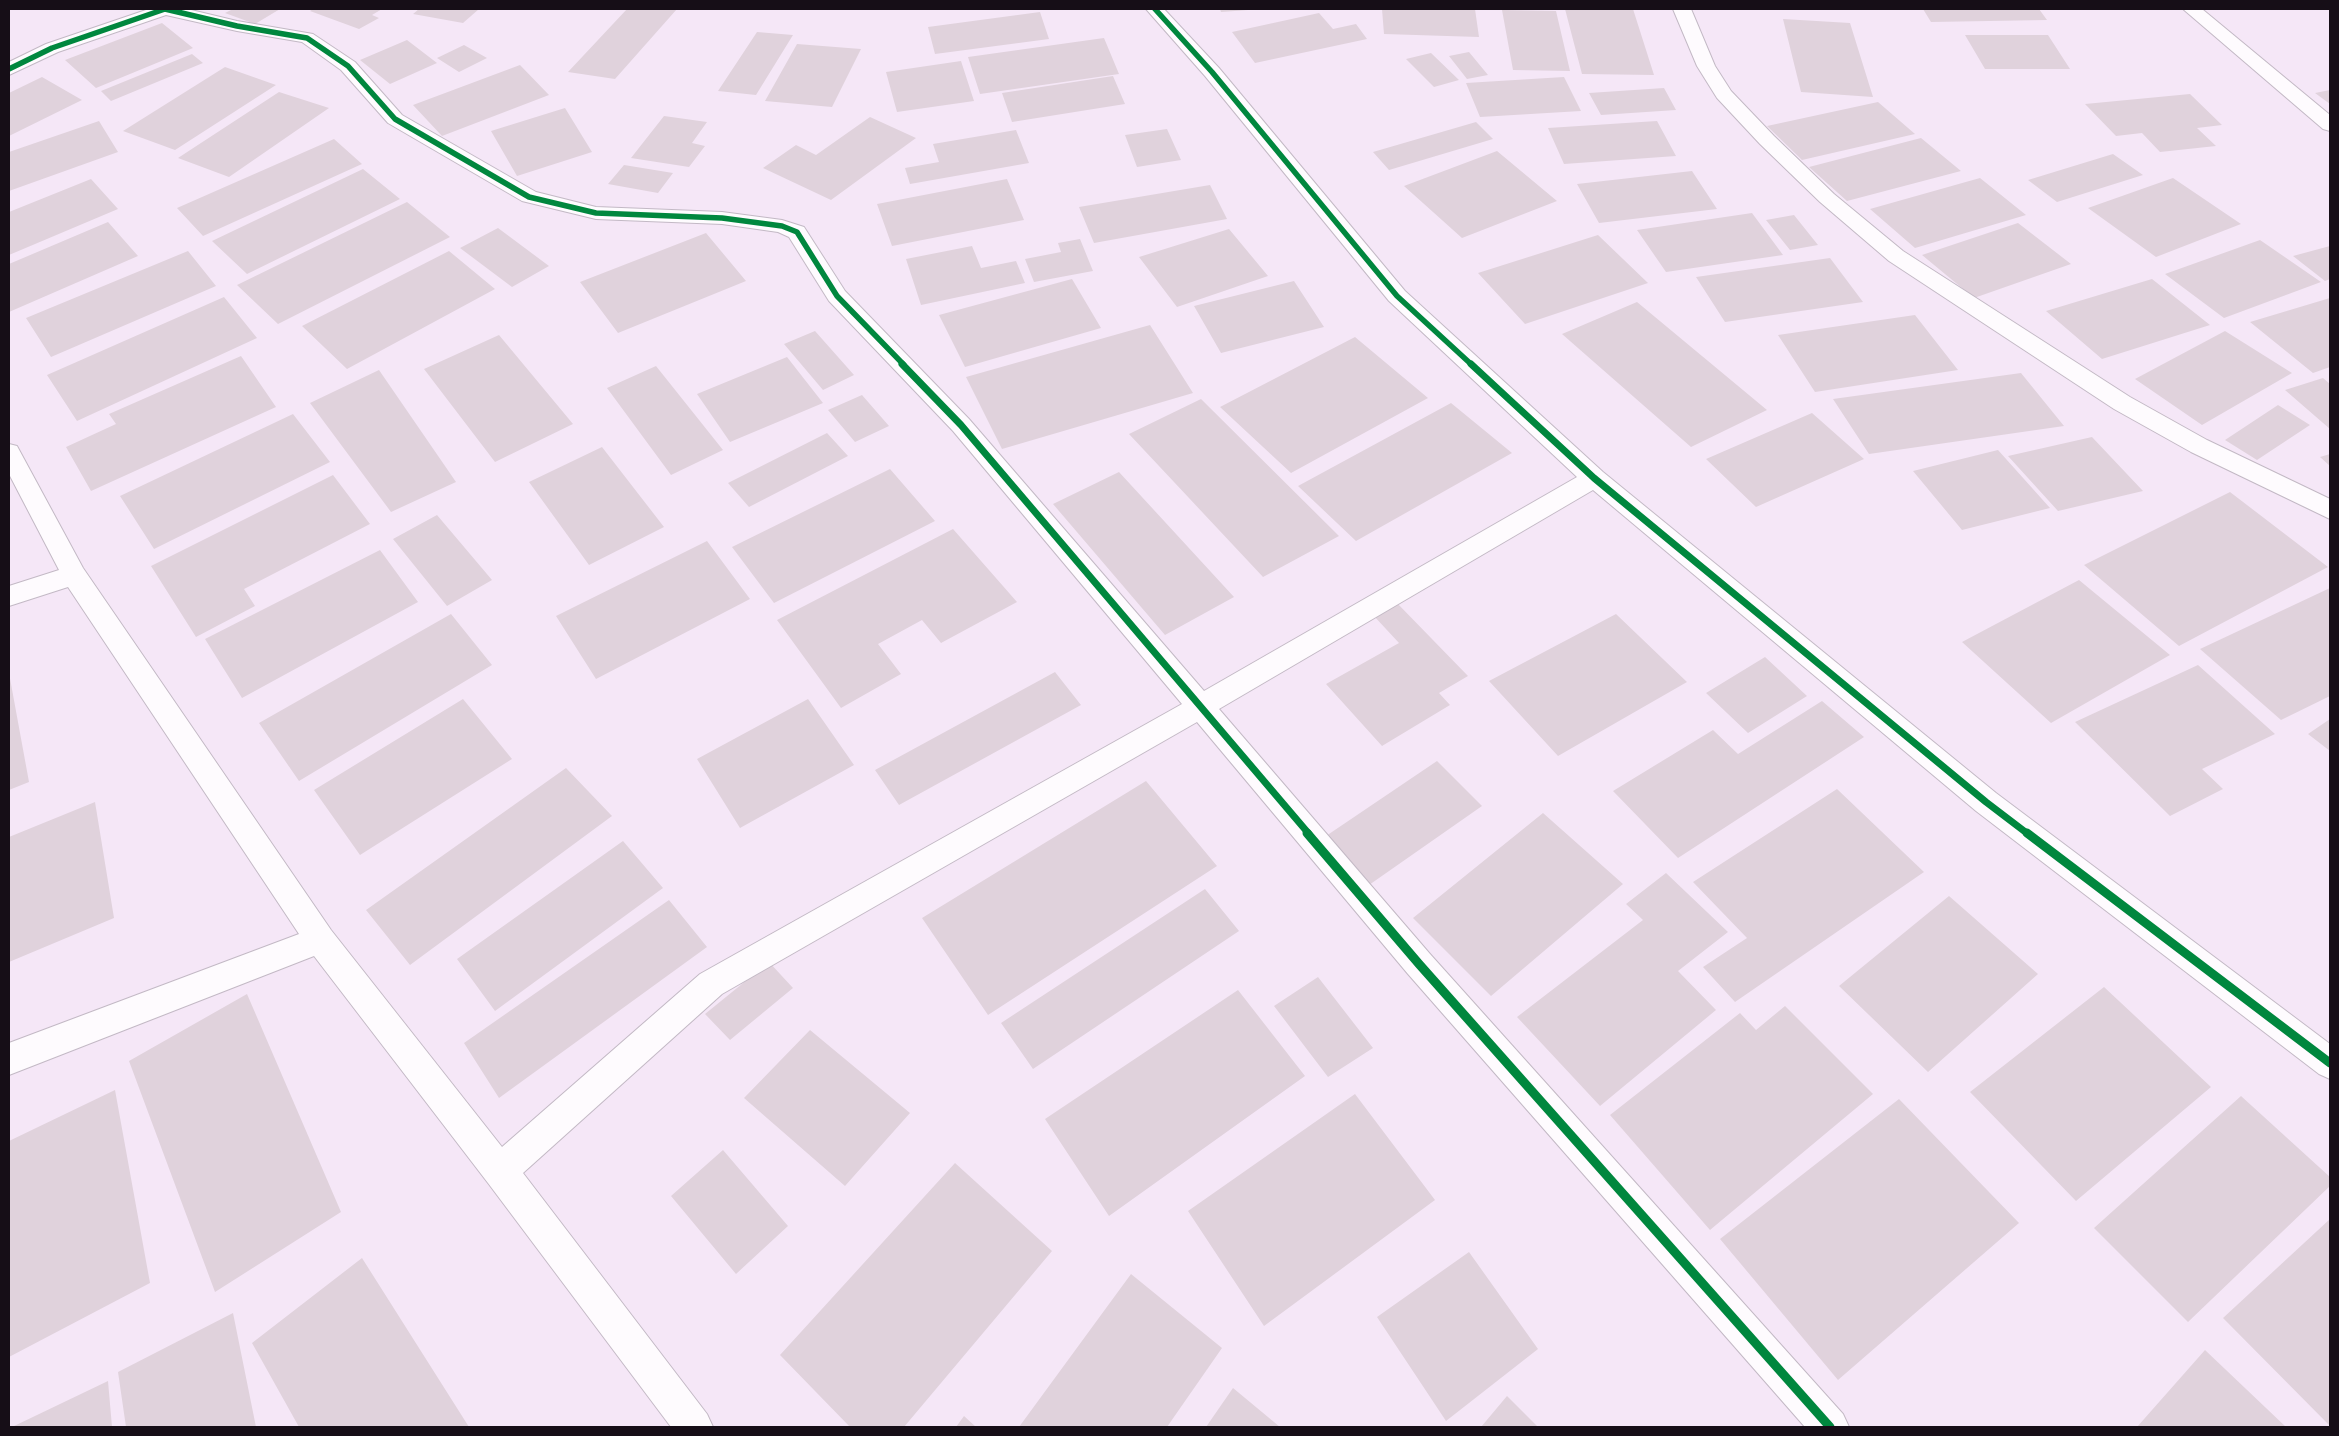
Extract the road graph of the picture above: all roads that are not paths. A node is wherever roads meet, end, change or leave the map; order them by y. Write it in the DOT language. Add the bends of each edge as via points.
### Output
graph roads {
  1 [pos="1155,9"];
  2 [pos="1682,9"];
  3 [pos="2192,9"];
  4 [pos="9,69"];
  5 [pos="2330,125"];
  6 [pos="9,452"];
  7 [pos="1594,478"];
  8 [pos="2330,510"];
  9 [pos="74,575"];
  10 [pos="9,596"];
  11 [pos="1202,706"];
  12 [pos="320,940"];
  13 [pos="9,1059"];
  14 [pos="2330,1063"];
  15 [pos="500,1171"];
  16 [pos="694,1427"];
  17 [pos="1830,1427"];
  1 -- 7 [label="street" via="1212,72 1397,296"];
  2 -- 8 [label="street" via="1706,66 1724,94 1827,198 1896,256 2122,403 2199,446"];
  3 -- 5 [label="street"];
  4 -- 11 [label="street" via="52,48 166,9 307,38 348,66 395,119 529,197 596,213 722,218 782,226 797,232 837,296 961,424"];
  6 -- 9 [label="street"];
  7 -- 11 [label="street"];
  7 -- 14 [label="street" via="1986,802"];
  9 -- 10 [label="street"];
  9 -- 12 [label="street"];
  11 -- 15 [label="street" via="711,984"];
  11 -- 17 [label="street" via="1419,964"];
  12 -- 13 [label="street"];
  12 -- 15 [label="street"];
  15 -- 16 [label="street"];
}
